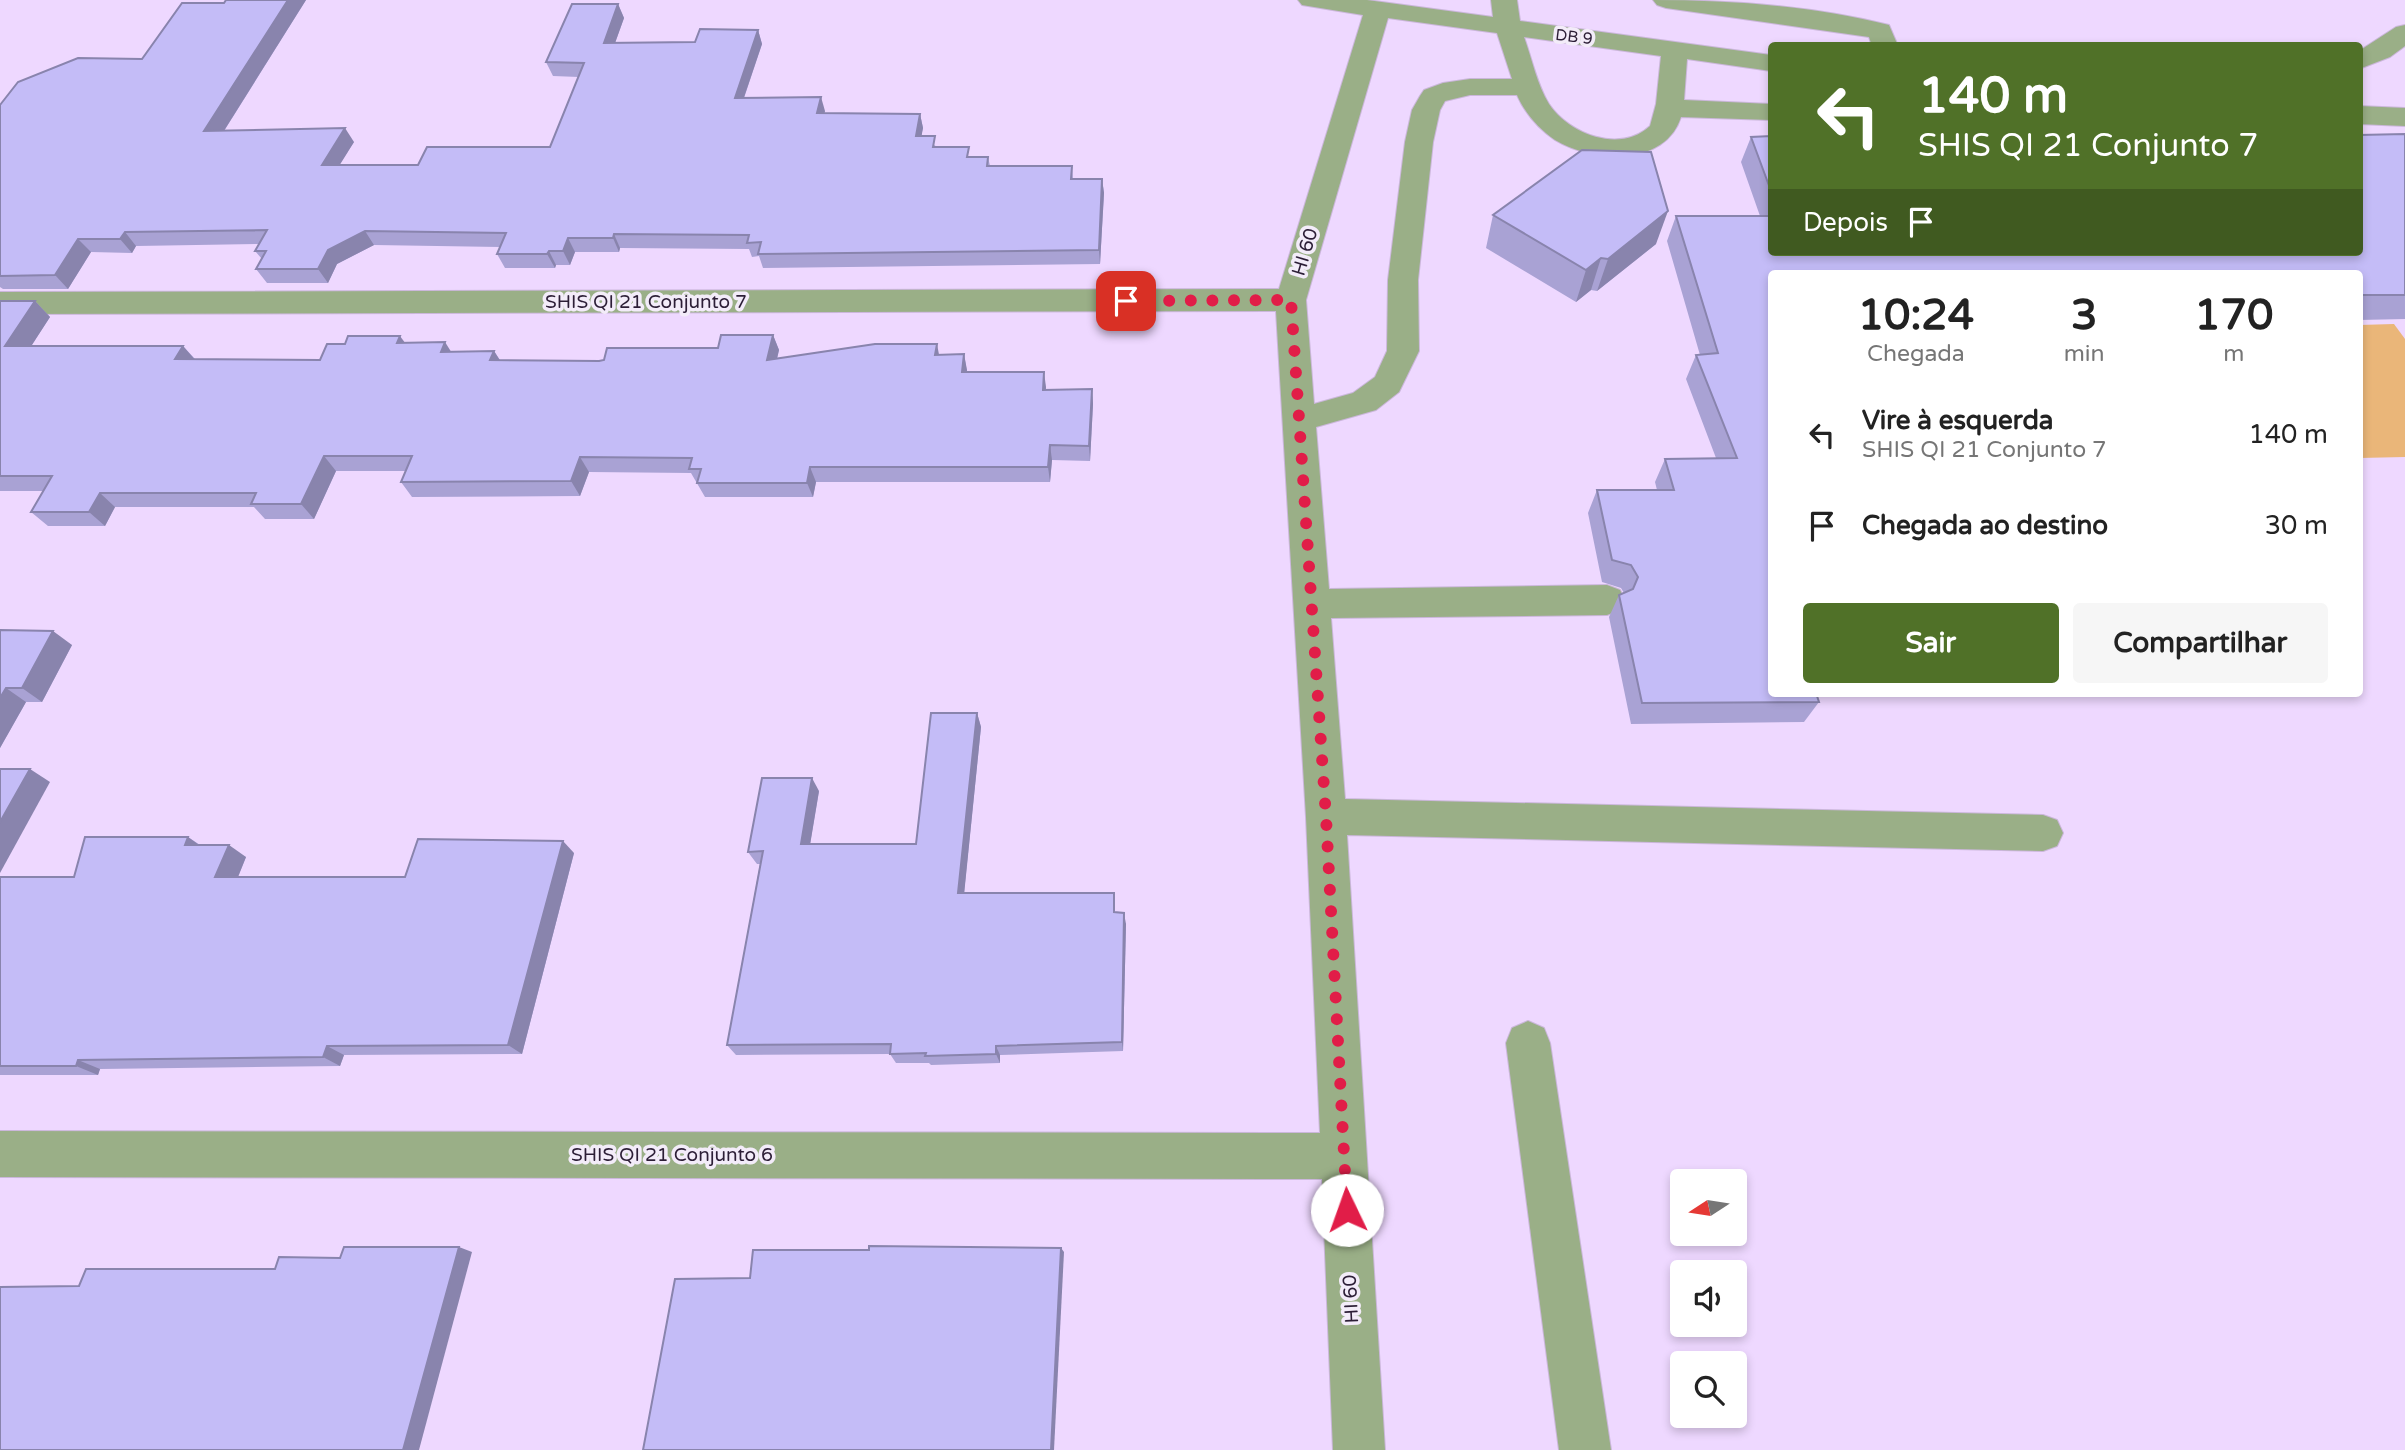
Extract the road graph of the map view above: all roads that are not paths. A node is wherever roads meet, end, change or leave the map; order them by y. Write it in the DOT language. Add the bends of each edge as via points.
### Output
graph roads {
  1 [pos="1311,0"];
  2 [pos="1504,0"];
  3 [pos="1666,0"];
  4 [pos="1867,1"];
  5 [pos="1377,10"];
  6 [pos="1509,28"];
  7 [pos="2405,33"];
  8 [pos="1883,38"];
  9 [pos="1675,50"];
  10 [pos="2363,59"];
  11 [pos="1768,63"];
  12 [pos="1529,88"];
  13 [pos="1667,108"];
  14 [pos="1768,112"];
  15 [pos="2363,115"];
  16 [pos="2405,117"];
  17 [pos="1291,300"];
  18 [pos="0,303"];
  19 [pos="1299,420"];
  20 [pos="1608,600"];
  21 [pos="1311,604"];
  22 [pos="1326,817"];
  23 [pos="2043,833"];
  24 [pos="1528,1043"];
  25 [pos="0,1154"];
  26 [pos="1344,1156"];
  27 [pos="1359,1450"];
  28 [pos="1585,1450"];
  1 -- 5 [label="street"];
  2 -- 6 [label="street"];
  3 -- 8 [label="street" via="1827,21"];
  4 -- 8 [label="street"];
  5 -- 6 [label="street, DB 9"];
  5 -- 17 [label="street, HI 60"];
  6 -- 9 [label="street, DB 9"];
  6 -- 12 [label="street"];
  7 -- 10 [label="street"];
  9 -- 11 [label="street, DB 9"];
  9 -- 13 [label="street"];
  12 -- 13 [label="street" via="1552,123 1575,140 1591,145 1643,144 1658,135"];
  12 -- 19 [label="street" via="1471,87 1443,90 1434,96 1426,110 1418,155 1403,280 1402,351 1388,384 1364,402"];
  13 -- 14 [label="street"];
  15 -- 16 [label="street"];
  17 -- 18 [label="street, SHIS QI 21 Conjunto 7"];
  17 -- 19 [label="street, HI 60"];
  19 -- 21 [label="street, HI 60"];
  20 -- 21 [label="street"];
  21 -- 22 [label="street, HI 60"];
  22 -- 23 [label="street"];
  22 -- 26 [label="street, HI 60"];
  24 -- 28 [label="street"];
  25 -- 26 [label="street, SHIS QI 21 Conjunto 6"];
  26 -- 27 [label="street, HI 60"];
}
